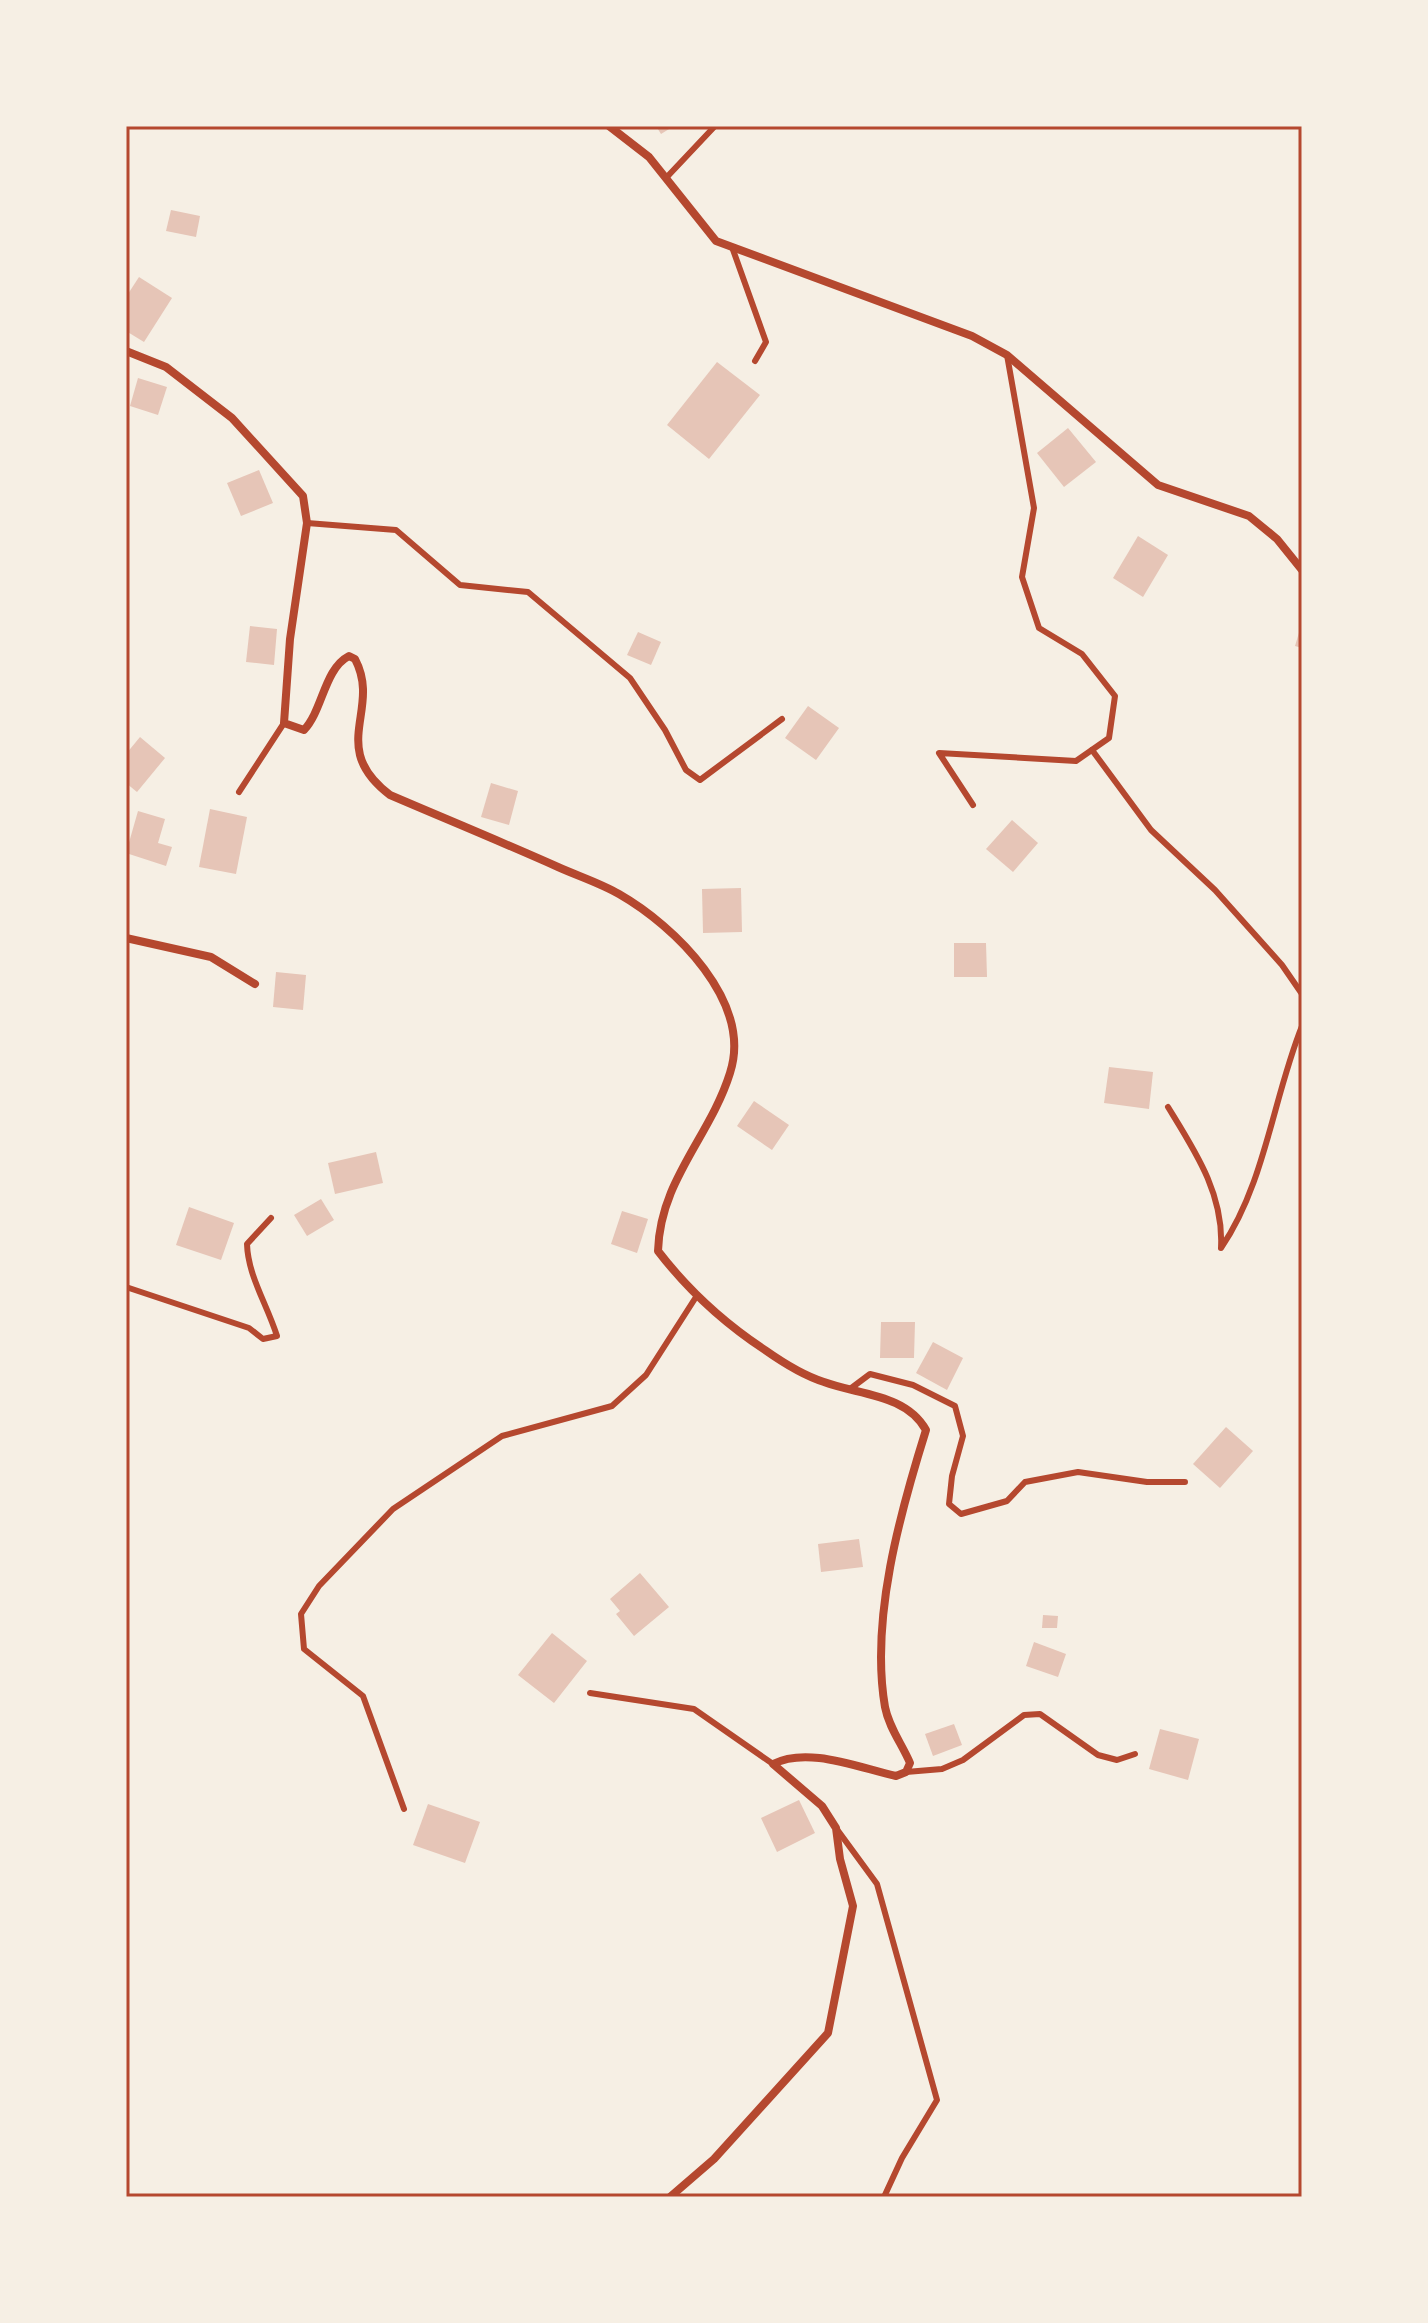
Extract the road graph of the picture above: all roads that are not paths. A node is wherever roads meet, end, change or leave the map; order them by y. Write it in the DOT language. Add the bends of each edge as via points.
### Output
graph roads {
  1 [pos="609,126"];
  2 [pos="715,126"];
  3 [pos="666,178"];
  4 [pos="732,247"];
  5 [pos="126,351"];
  6 [pos="1007,355"];
  7 [pos="755,361"];
  8 [pos="307,523"];
  9 [pos="1302,570"];
  10 [pos="782,719"];
  11 [pos="284,723"];
  12 [pos="1092,750"];
  13 [pos="239,792"];
  14 [pos="973,805"];
  15 [pos="126,938"];
  16 [pos="255,984"];
  17 [pos="1302,994"];
  18 [pos="1302,1026"];
  19 [pos="1168,1107"];
  20 [pos="271,1218"];
  21 [pos="126,1287"];
  22 [pos="696,1297"];
  23 [pos="850,1389"];
  24 [pos="1185,1482"];
  25 [pos="590,1693"];
  26 [pos="1135,1754"];
  27 [pos="773,1764"];
  28 [pos="906,1772"];
  29 [pos="404,1809"];
  30 [pos="836,1828"];
  31 [pos="670,2197"];
  32 [pos="884,2197"];
  1 -- 3 [label="street" via="649,157"];
  2 -- 3 [label="lane"];
  3 -- 4 [label="street" via="716,241"];
  4 -- 6 [label="street" via="972,336"];
  4 -- 7 [label="lane" via="766,342"];
  5 -- 8 [label="street" via="166,367 232,418 303,496"];
  6 -- 9 [label="street" via="1158,485 1249,516"];
  6 -- 12 [label="lane" via="1034,508 1022,577 1039,628 1082,654 1115,696 1109,738"];
  8 -- 10 [label="lane" via="396,530 460,585 528,592 630,678 686,770 700,780"];
  8 -- 11 [label="street"];
  11 -- 13 [label="lane"];
  11 -- 22 [label="street" via="304,730 322,705 340,661 355,659 361,670 357,742 361,767 370,780 390,795 620,894 693,952 727,1007 735,1050 730,1074 666,1198 658,1224 658,1251"];
  12 -- 14 [label="lane" via="1076,761 939,753"];
  12 -- 17 [label="lane" via="1151,830 1215,890"];
  15 -- 16 [label="street" via="211,957"];
  18 -- 19 [label="lane" via="1262,1153 1221,1248 1222,1227 1206,1170"];
  20 -- 21 [label="lane" via="247,1244 248,1269 277,1336 263,1339 249,1328"];
  22 -- 23 [label="street" via="765,1351 822,1382"];
  22 -- 29 [label="lane" via="646,1375 612,1406 502,1436 393,1509 319,1586 301,1614 304,1649 363,1696"];
  23 -- 24 [label="lane" via="870,1374 913,1385 955,1406 963,1436 949,1504 961,1514 1007,1501 1025,1482 1078,1472"];
  23 -- 28 [label="street" via="917,1414 926,1430 887,1588 885,1708 910,1763"];
  25 -- 27 [label="lane" via="694,1709"];
  26 -- 28 [label="lane" via="1117,1760 1098,1755 1040,1714 1024,1715 963,1760 942,1769"];
  27 -- 28 [label="street" via="786,1757 810,1757 896,1776"];
  27 -- 30 [label="street" via="822,1806"];
  30 -- 31 [label="street" via="853,1906 828,2033 714,2159"];
  30 -- 32 [label="lane" via="877,1884 937,2100"];
}
